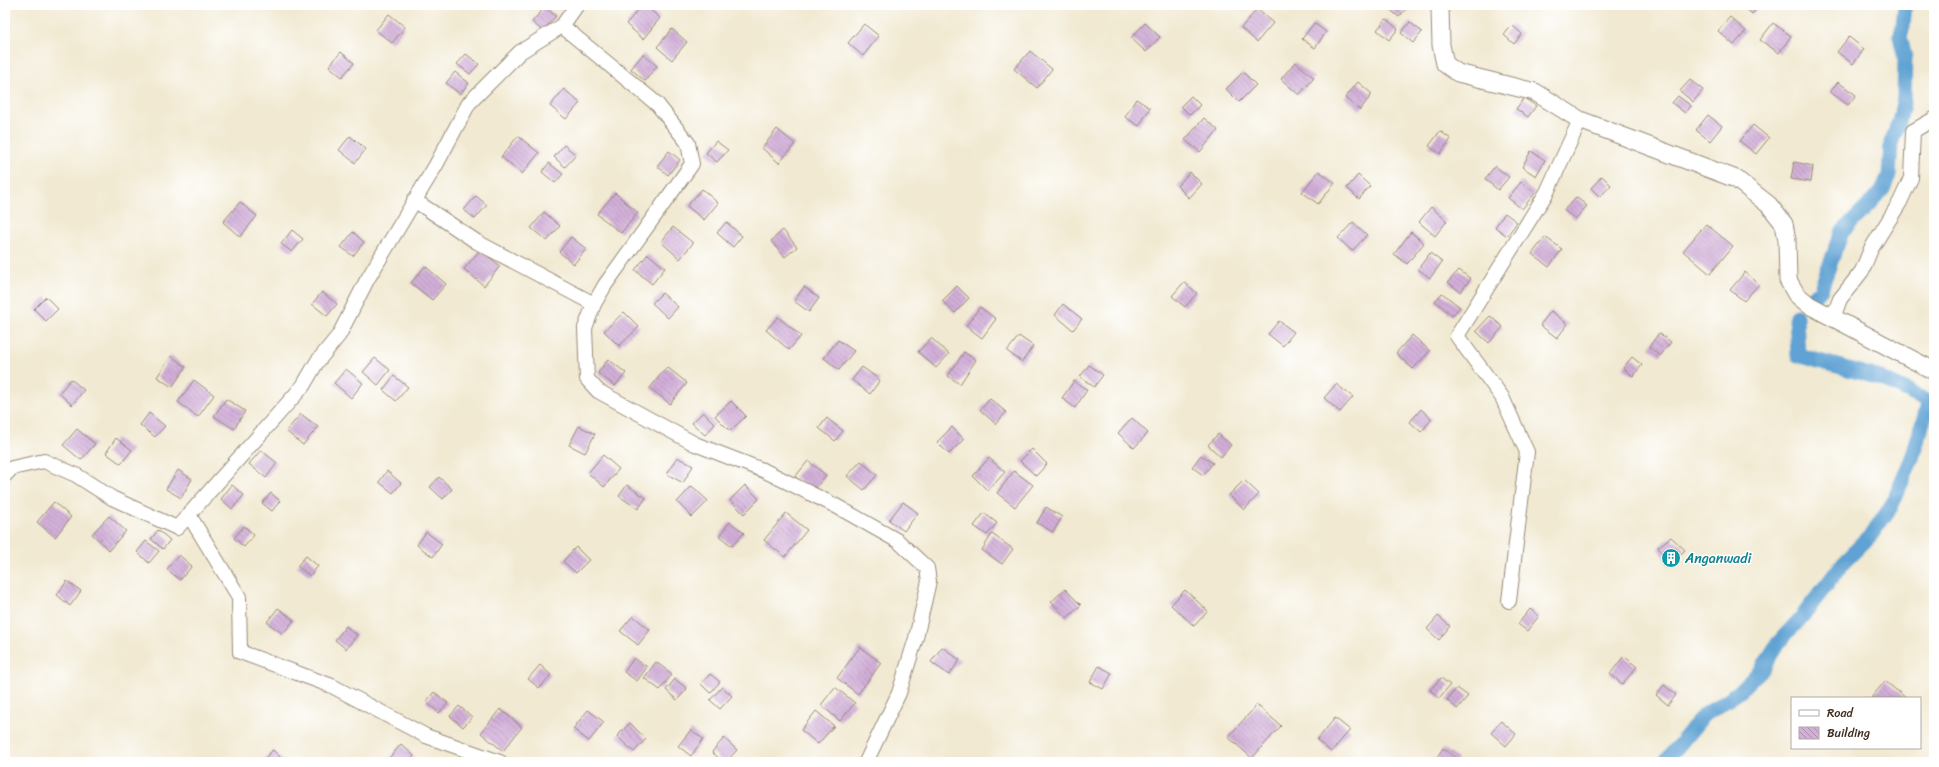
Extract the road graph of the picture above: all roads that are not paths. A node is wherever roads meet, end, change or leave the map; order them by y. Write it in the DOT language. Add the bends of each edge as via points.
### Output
graph roads {
  1 [pos="577,5"];
  2 [pos="1438,5"];
  3 [pos="562,26"];
  4 [pos="1934,119"];
  5 [pos="1580,120"];
  6 [pos="414,200"];
  7 [pos="594,304"];
  8 [pos="1833,318"];
  9 [pos="1934,370"];
  10 [pos="5,475"];
  11 [pos="188,515"];
  12 [pos="1509,600"];
  13 [pos="500,762"];
  14 [pos="866,762"];
  1 -- 3 [label="street"];
  2 -- 5 [label="street" via="1444,64 1458,74 1535,92"];
  3 -- 6 [label="street" via="520,52 469,103"];
  3 -- 7 [label="street" via="657,104 688,143 692,164"];
  4 -- 8 [label="street" via="1913,130 1911,178 1900,202 1871,249 1862,271 1840,299"];
  5 -- 8 [label="street" via="1736,179 1769,205 1784,224 1788,280 1796,294 1808,305"];
  5 -- 12 [label="street" via="1547,192 1457,336 1502,396 1527,452"];
  6 -- 7 [label="street" via="477,242"];
  6 -- 11 [label="street" via="367,280 339,335 317,362 303,386"];
  7 -- 14 [label="street" via="585,328 588,379 598,391 695,444 765,471 836,506 898,541 926,568 929,581 916,638 899,693"];
  8 -- 9 [label="street"];
  10 -- 11 [label="street" via="12,468 44,461 76,475 112,498 177,528"];
  11 -- 13 [label="street" via="239,597 240,652 332,686 426,736"];
}
